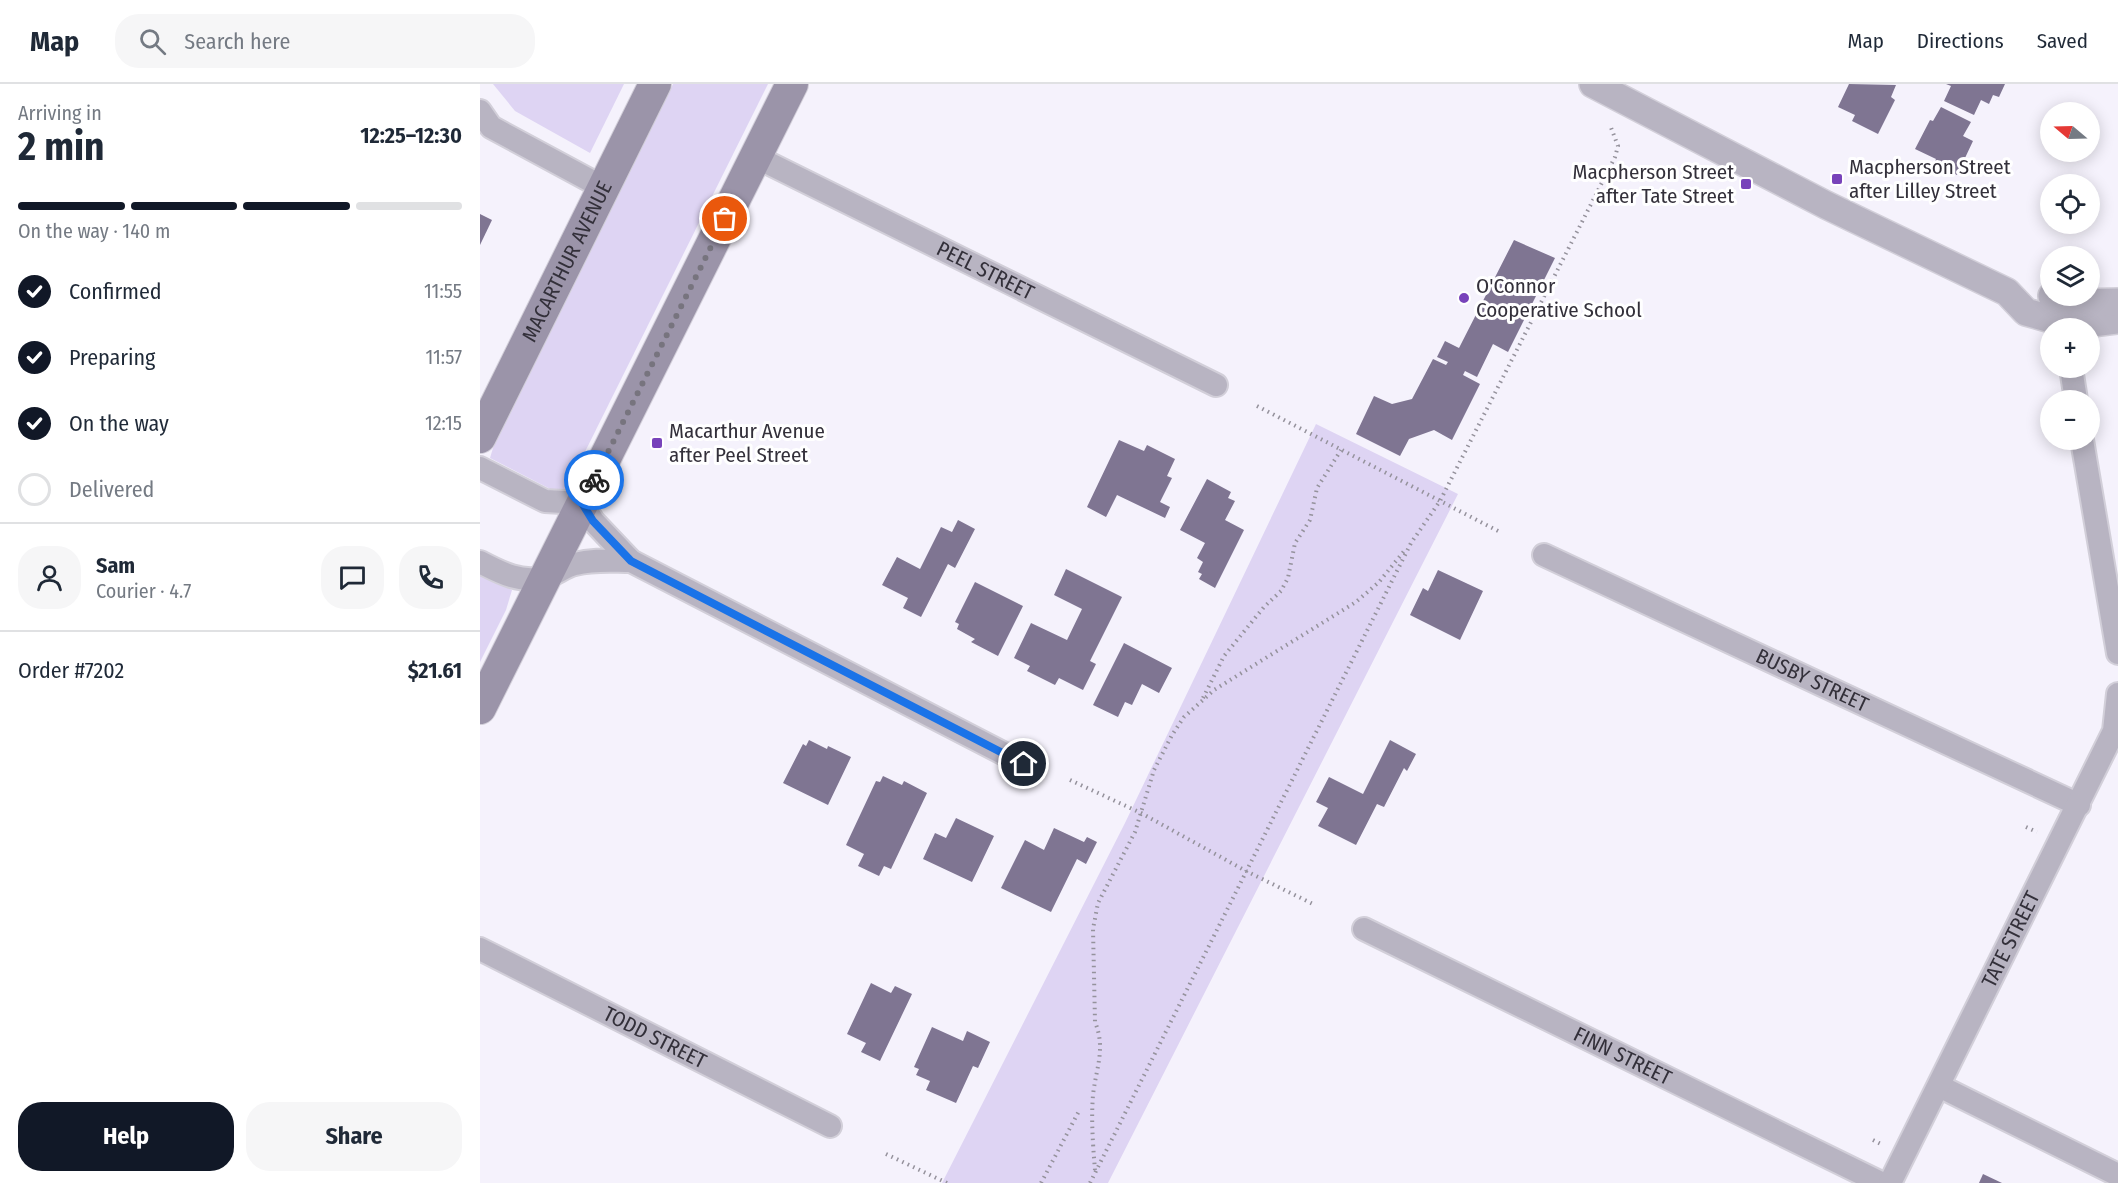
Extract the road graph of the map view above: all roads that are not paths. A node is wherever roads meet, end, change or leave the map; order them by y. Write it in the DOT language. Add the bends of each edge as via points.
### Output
graph roads {
  1 [pos="655,84"];
  2 [pos="792,84"];
  3 [pos="1593,84"];
  4 [pos="480,111"];
  5 [pos="756,157"];
  6 [pos="603,188"];
  7 [pos="2118,302"];
  8 [pos="2060,308"];
  9 [pos="2118,320"];
  10 [pos="1216,385"];
  11 [pos="480,437"];
  12 [pos="2084,450"];
  13 [pos="480,468"];
  14 [pos="582,503"];
  15 [pos="1544,555"];
  16 [pos="631,561"];
  17 [pos="480,562"];
  18 [pos="545,577"];
  19 [pos="2118,653"];
  20 [pos="2118,694"];
  21 [pos="480,708"];
  22 [pos="1024,764"];
  23 [pos="2079,805"];
  24 [pos="1364,929"];
  25 [pos="480,949"];
  26 [pos="1939,1086"];
  27 [pos="830,1126"];
  28 [pos="2118,1174"];
  29 [pos="1881,1183"];
  30 [pos="1890,1183"];
  1 -- 6 [label="main road, MACARTHUR AVENUE"];
  2 -- 5 [label="main road"];
  3 -- 8 [label="street" via="1826,205 2007,292 2032,289"];
  4 -- 6 [label="street" via="491,127"];
  5 -- 10 [label="street, PEEL STREET"];
  5 -- 14 [label="main road"];
  6 -- 11 [label="main road, MACARTHUR AVENUE"];
  7 -- 8 [label="street"];
  8 -- 9 [label="street" via="2092,323"];
  12 -- 19 [label="street"];
  13 -- 14 [label="street" via="545,501"];
  14 -- 16 [label="street" via="593,521"];
  14 -- 18 [label="main road"];
  15 -- 23 [label="street, BUSBY STREET"];
  16 -- 18 [label="street" via="573,564"];
  16 -- 22 [label="street"];
  17 -- 18 [label="street" via="524,580"];
  18 -- 21 [label="main road"];
  20 -- 23 [label="street, TATE STREET" via="2114,731"];
  23 -- 26 [label="street, TATE STREET"];
  24 -- 29 [label="street, FINN STREET"];
  25 -- 27 [label="street, TODD STREET"];
  26 -- 28 [label="street"];
  26 -- 30 [label="street, TATE STREET"];
}
